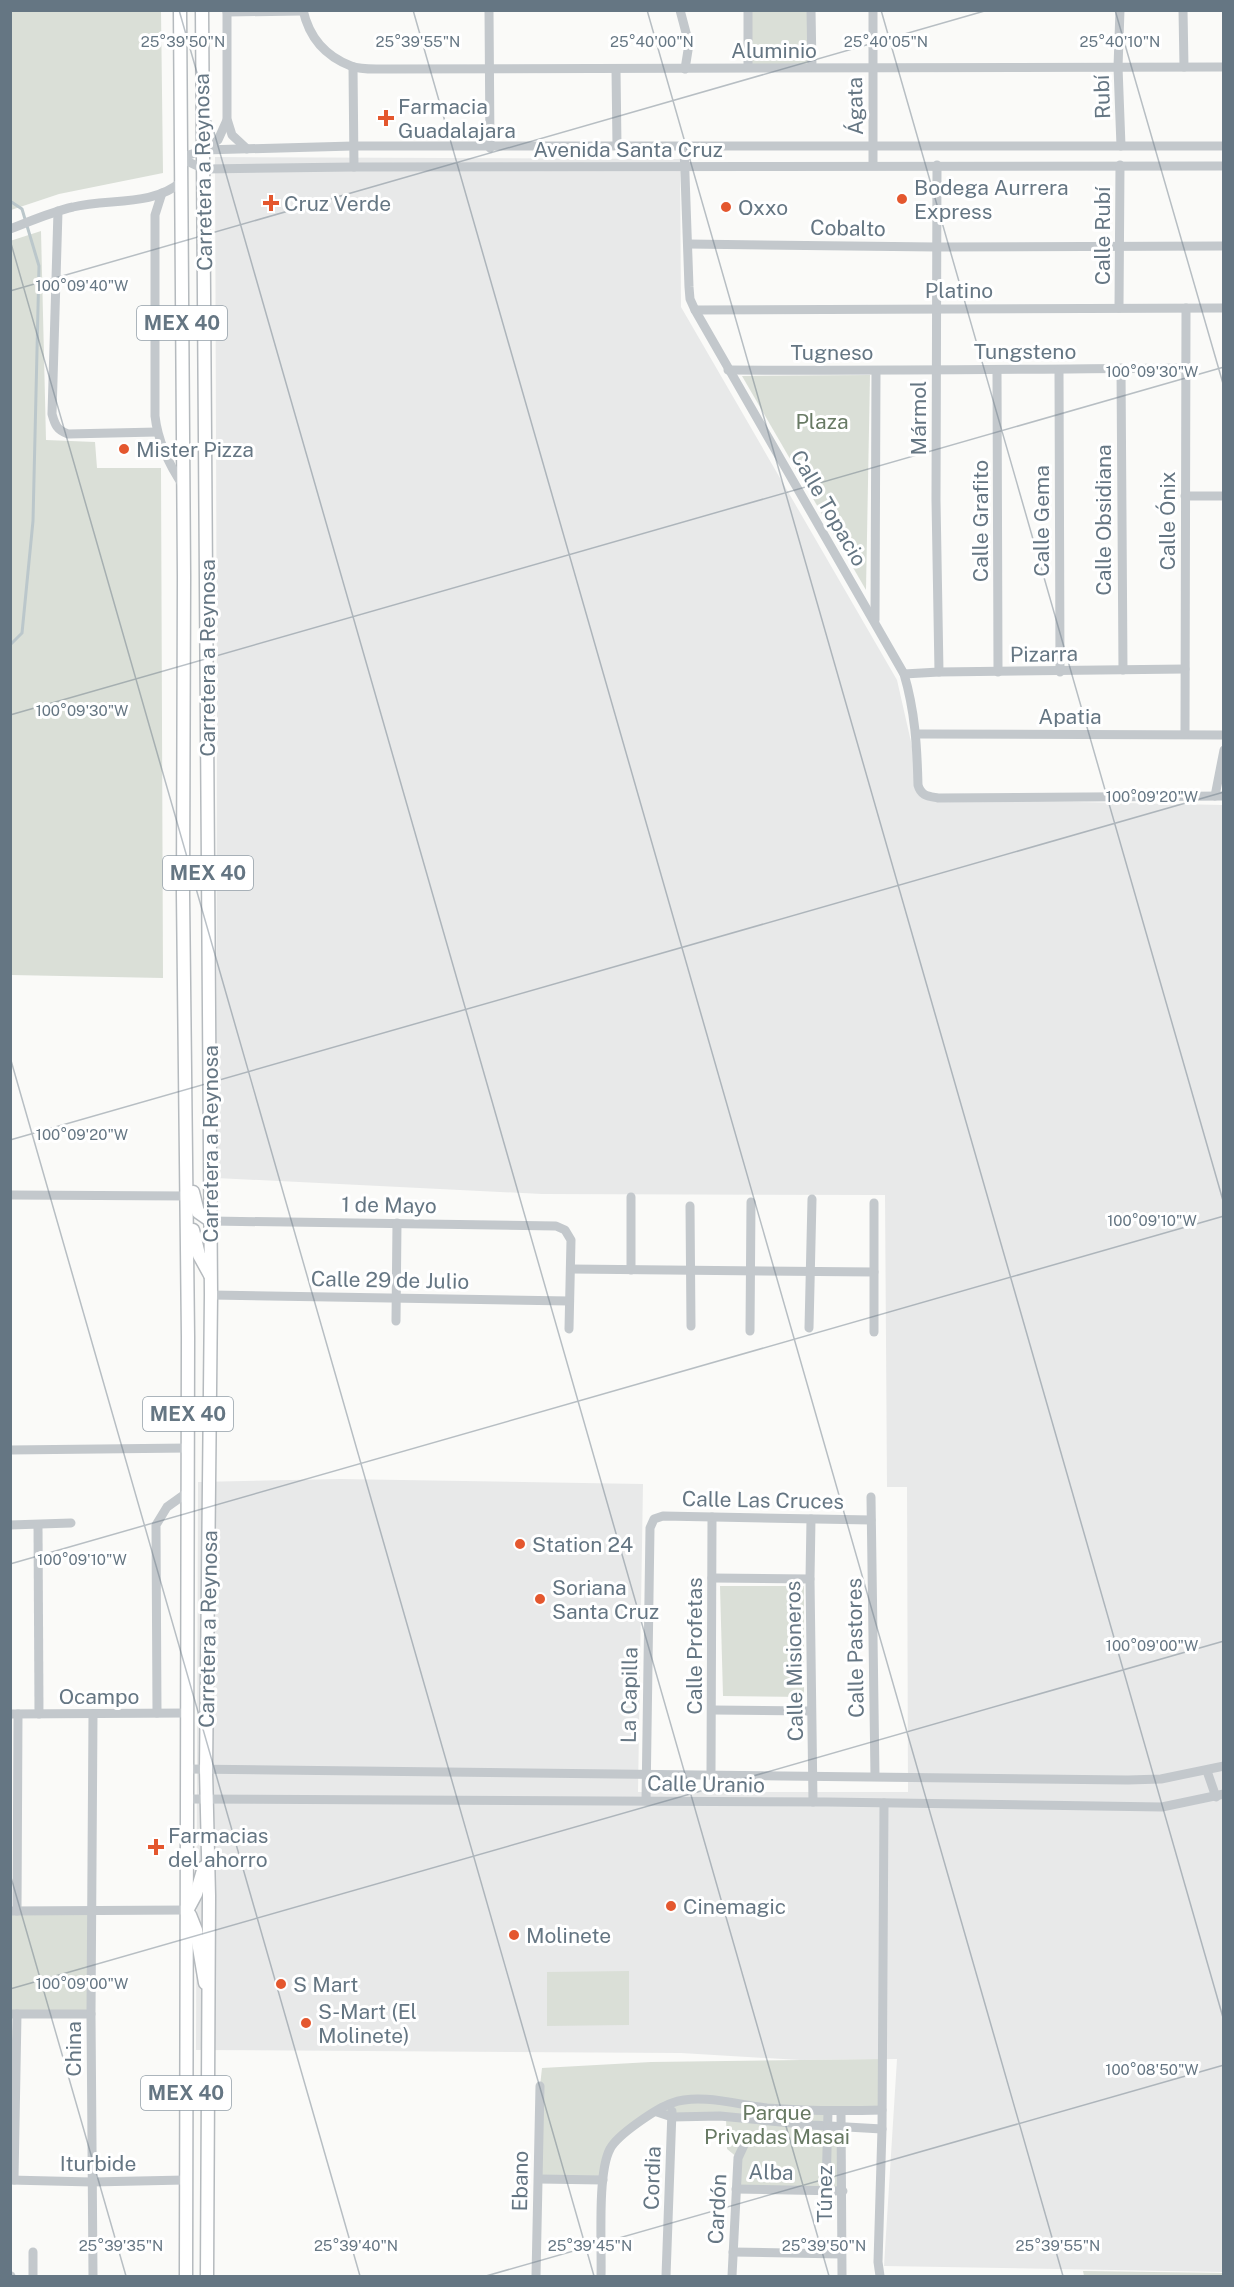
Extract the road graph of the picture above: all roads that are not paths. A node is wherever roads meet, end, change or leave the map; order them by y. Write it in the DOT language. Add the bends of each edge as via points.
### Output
graph roads {
  1 [pos="180,10"];
  2 [pos="201,10"];
  3 [pos="489,10"];
  4 [pos="680,10"];
  5 [pos="748,10"];
  6 [pos="811,10"];
  7 [pos="873,10"];
  8 [pos="1120,10"];
  9 [pos="1184,10"];
  10 [pos="227,11"];
  11 [pos="303,11"];
  12 [pos="352,67"];
  13 [pos="748,67"];
  14 [pos="812,67"];
  15 [pos="1118,67"];
  16 [pos="1184,67"];
  17 [pos="1224,67"];
  18 [pos="872,68"];
  19 [pos="488,69"];
  20 [pos="685,69"];
  21 [pos="616,70"];
  22 [pos="227,119"];
  23 [pos="353,146"];
  24 [pos="617,146"];
  25 [pos="874,146"];
  26 [pos="1122,146"];
  27 [pos="1224,146"];
  28 [pos="684,147"];
  29 [pos="490,148"];
  30 [pos="247,149"];
  31 [pos="204,150"];
  32 [pos="180,158"];
  33 [pos="873,165"];
  34 [pos="937,165"];
  35 [pos="1120,165"];
  36 [pos="1224,165"];
  37 [pos="354,166"];
  38 [pos="685,168"];
  39 [pos="204,169"];
  40 [pos="181,182"];
  41 [pos="162,193"];
  42 [pos="137,199"];
  43 [pos="58,212"];
  44 [pos="154,215"];
  45 [pos="11,229"];
  46 [pos="688,244"];
  47 [pos="1120,246"];
  48 [pos="1224,246"];
  49 [pos="936,247"];
  50 [pos="936,308"];
  51 [pos="1119,308"];
  52 [pos="1186,308"];
  53 [pos="1224,308"];
  54 [pos="695,310"];
  55 [pos="1121,368"];
  56 [pos="1185,368"];
  57 [pos="937,369"];
  58 [pos="728,370"];
  59 [pos="998,370"];
  60 [pos="1059,370"];
  61 [pos="876,371"];
  62 [pos="157,432"];
  63 [pos="184,487"];
  64 [pos="1185,496"];
  65 [pos="1224,496"];
  66 [pos="875,622"];
  67 [pos="184,665"];
  68 [pos="207,666"];
  69 [pos="1185,669"];
  70 [pos="1123,670"];
  71 [pos="939,672"];
  72 [pos="998,672"];
  73 [pos="1060,672"];
  74 [pos="904,674"];
  75 [pos="916,734"];
  76 [pos="1185,734"];
  77 [pos="1224,735"];
  78 [pos="1224,750"];
  79 [pos="1220,796"];
  80 [pos="187,1147"];
  81 [pos="10,1195"];
  82 [pos="187,1196"];
  83 [pos="631,1197"];
  84 [pos="812,1199"];
  85 [pos="751,1202"];
  86 [pos="874,1203"];
  87 [pos="690,1206"];
  88 [pos="187,1215"];
  89 [pos="211,1221"];
  90 [pos="397,1223"];
  91 [pos="571,1269"];
  92 [pos="632,1270"];
  93 [pos="690,1272"];
  94 [pos="750,1272"];
  95 [pos="811,1272"];
  96 [pos="874,1272"];
  97 [pos="210,1276"];
  98 [pos="211,1295"];
  99 [pos="396,1299"];
  100 [pos="569,1301"];
  101 [pos="211,1320"];
  102 [pos="396,1321"];
  103 [pos="691,1326"];
  104 [pos="808,1328"];
  105 [pos="569,1329"];
  106 [pos="750,1331"];
  107 [pos="874,1332"];
  108 [pos="188,1336"];
  109 [pos="188,1448"];
  110 [pos="10,1450"];
  111 [pos="188,1492"];
  112 [pos="871,1497"];
  113 [pos="712,1517"];
  114 [pos="654,1519"];
  115 [pos="812,1519"];
  116 [pos="871,1520"];
  117 [pos="71,1523"];
  118 [pos="10,1525"];
  119 [pos="38,1525"];
  120 [pos="711,1578"];
  121 [pos="810,1579"];
  122 [pos="186,1583"];
  123 [pos="208,1638"];
  124 [pos="713,1710"];
  125 [pos="811,1711"];
  126 [pos="157,1713"];
  127 [pos="187,1713"];
  128 [pos="14,1714"];
  129 [pos="39,1714"];
  130 [pos="93,1714"];
  131 [pos="1224,1766"];
  132 [pos="188,1769"];
  133 [pos="206,1770"];
  134 [pos="1207,1771"];
  135 [pos="646,1774"];
  136 [pos="711,1775"];
  137 [pos="813,1776"];
  138 [pos="875,1776"];
  139 [pos="1220,1796"];
  140 [pos="188,1798"];
  141 [pos="207,1798"];
  142 [pos="646,1801"];
  143 [pos="813,1802"];
  144 [pos="884,1803"];
  145 [pos="207,1849"];
  146 [pos="92,1910"];
  147 [pos="187,1910"];
  148 [pos="14,1911"];
  149 [pos="210,1995"];
  150 [pos="14,2014"];
  151 [pos="91,2014"];
  152 [pos="540,2086"];
  153 [pos="726,2102"];
  154 [pos="672,2103"];
  155 [pos="882,2110"];
  156 [pos="828,2111"];
  157 [pos="841,2111"];
  158 [pos="657,2112"];
  159 [pos="672,2117"];
  160 [pos="726,2117"];
  161 [pos="828,2126"];
  162 [pos="842,2126"];
  163 [pos="882,2129"];
  164 [pos="744,2145"];
  165 [pos="539,2179"];
  166 [pos="12,2180"];
  167 [pos="185,2180"];
  168 [pos="603,2180"];
  169 [pos="92,2182"];
  170 [pos="736,2189"];
  171 [pos="826,2191"];
  172 [pos="843,2191"];
  173 [pos="33,2252"];
  174 [pos="733,2252"];
  175 [pos="841,2254"];
  176 [pos="33,2277"];
  177 [pos="93,2277"];
  178 [pos="186,2277"];
  179 [pos="207,2277"];
  180 [pos="536,2277"];
  181 [pos="601,2277"];
  182 [pos="666,2277"];
  183 [pos="732,2277"];
  184 [pos="842,2277"];
  185 [pos="880,2277"];
  1 -- 32 [label="main road, Carretera a Reynosa / MEX 40"];
  2 -- 31 [label="main road, Carretera a Reynosa / MEX 40"];
  3 -- 19 [label="street"];
  4 -- 20 [label="street" via="689,44"];
  5 -- 13 [label="street"];
  6 -- 14 [label="street"];
  7 -- 18 [label="street, Ágata"];
  8 -- 15 [label="street, Rubí"];
  9 -- 16 [label="street"];
  10 -- 11 [label="street"];
  10 -- 22 [label="street"];
  11 -- 12 [label="street" via="314,39"];
  12 -- 19 [label="street, Aluminio"];
  12 -- 23 [label="street"];
  13 -- 14 [label="street, Aluminio"];
  13 -- 20 [label="street, Aluminio"];
  14 -- 18 [label="street, Aluminio"];
  15 -- 16 [label="street, Aluminio"];
  15 -- 18 [label="street, Aluminio"];
  15 -- 26 [label="street, Rubí"];
  16 -- 17 [label="street, Aluminio"];
  18 -- 25 [label="street, Ágata"];
  19 -- 21 [label="street, Aluminio"];
  19 -- 29 [label="street"];
  20 -- 21 [label="street, Aluminio"];
  21 -- 24 [label="street"];
  22 -- 30 [label="street" via="232,135"];
  22 -- 31 [label="street" via="218,140"];
  23 -- 29 [label="street, Avenida Santa Cruz"];
  23 -- 30 [label="street, Avenida Santa Cruz"];
  23 -- 37 [label="street"];
  24 -- 28 [label="street, Avenida Santa Cruz"];
  24 -- 29 [label="street, Avenida Santa Cruz"];
  25 -- 26 [label="street, Avenida Santa Cruz"];
  25 -- 28 [label="street, Avenida Santa Cruz"];
  25 -- 33 [label="street, Ágata"];
  26 -- 27 [label="street, Avenida Santa Cruz"];
  28 -- 38 [label="street, Calle Topacio"];
  30 -- 31 [label="street, Avenida Santa Cruz"];
  31 -- 32 [label="street, Avenida Santa Cruz"];
  31 -- 39 [label="main road, Carretera a Reynosa / MEX 40"];
  32 -- 39 [label="street, Avenida Santa Cruz"];
  32 -- 40 [label="main road, Carretera a Reynosa / MEX 40"];
  33 -- 34 [label="street, Avenida Santa Cruz"];
  33 -- 38 [label="street, Avenida Santa Cruz"];
  34 -- 35 [label="street, Avenida Santa Cruz"];
  34 -- 49 [label="street, Mármol"];
  35 -- 36 [label="street, Avenida Santa Cruz"];
  35 -- 47 [label="street, Calle Rubí"];
  37 -- 38 [label="street, Avenida Santa Cruz"];
  37 -- 39 [label="street, Avenida Santa Cruz"];
  38 -- 46 [label="street, Calle Topacio"];
  39 -- 68 [label="main road, Carretera a Reynosa / MEX 40"];
  40 -- 41 [label="street"];
  40 -- 63 [label="main road, Carretera a Reynosa / MEX 40"];
  41 -- 42 [label="street"];
  41 -- 44 [label="street"];
  42 -- 43 [label="street"];
  42 -- 44 [label="street"];
  43 -- 45 [label="street"];
  43 -- 62 [label="street" via="54,425 68,434"];
  44 -- 62 [label="street"];
  46 -- 49 [label="street, Cobalto"];
  46 -- 54 [label="street, Calle Topacio" via="690,299"];
  47 -- 48 [label="street, Cobalto"];
  47 -- 49 [label="street, Cobalto"];
  47 -- 51 [label="street, Calle Rubí"];
  49 -- 50 [label="street, Mármol"];
  50 -- 51 [label="street, Platino"];
  50 -- 54 [label="street, Platino"];
  50 -- 57 [label="street, Mármol"];
  51 -- 52 [label="street, Platino"];
  52 -- 53 [label="street, Platino"];
  52 -- 56 [label="street, Calle Ónix"];
  54 -- 58 [label="street, Calle Topacio"];
  55 -- 56 [label="street, Tungsteno"];
  55 -- 60 [label="street, Tungsteno"];
  55 -- 70 [label="street, Calle Obsidiana"];
  56 -- 64 [label="street, Calle Ónix"];
  57 -- 59 [label="street, Tungsteno"];
  57 -- 61 [label="street, Tugneso"];
  57 -- 71 [label="street, Mármol"];
  58 -- 61 [label="street, Tugneso"];
  58 -- 66 [label="street, Calle Topacio"];
  59 -- 60 [label="street, Tungsteno"];
  59 -- 72 [label="street, Calle Grafito"];
  60 -- 73 [label="street, Calle Gema"];
  61 -- 66 [label="street"];
  62 -- 63 [label="street" via="172,470"];
  63 -- 67 [label="main road, Carretera a Reynosa / MEX 40"];
  64 -- 65 [label="street"];
  64 -- 69 [label="street, Calle Ónix"];
  66 -- 74 [label="street, Calle Topacio"];
  67 -- 68 [label="main road"];
  67 -- 80 [label="main road, Carretera a Reynosa / MEX 40"];
  68 -- 89 [label="main road, Carretera a Reynosa / MEX 40"];
  69 -- 70 [label="street, Pizarra"];
  69 -- 76 [label="street, Calle Ónix"];
  70 -- 73 [label="street, Pizarra"];
  71 -- 72 [label="street, Pizarra"];
  71 -- 74 [label="street, Pizarra"];
  72 -- 73 [label="street, Pizarra"];
  74 -- 75 [label="street, Calle Topacio"];
  75 -- 76 [label="street, Apatia"];
  75 -- 79 [label="street, Calle Topacio" via="918,785 924,795 938,798"];
  76 -- 77 [label="street, Apatia"];
  78 -- 79 [label="street"];
  80 -- 82 [label="main road, Carretera a Reynosa / MEX 40"];
  80 -- 89 [label="main road" via="195,1206 201,1216"];
  81 -- 82 [label="street"];
  82 -- 88 [label="main road, Carretera a Reynosa / MEX 40"];
  83 -- 92 [label="street"];
  84 -- 95 [label="street"];
  85 -- 94 [label="street"];
  86 -- 96 [label="street"];
  87 -- 93 [label="street"];
  88 -- 97 [label="main road"];
  88 -- 108 [label="main road, Carretera a Reynosa / MEX 40"];
  89 -- 90 [label="street, 1 de Mayo"];
  89 -- 97 [label="main road, Carretera a Reynosa / MEX 40"];
  90 -- 91 [label="street, 1 de Mayo" via="556,1226 565,1230 571,1240"];
  90 -- 99 [label="street"];
  91 -- 92 [label="street"];
  91 -- 100 [label="street"];
  92 -- 93 [label="street"];
  93 -- 94 [label="street"];
  93 -- 103 [label="street"];
  94 -- 95 [label="street"];
  94 -- 106 [label="street"];
  95 -- 96 [label="street"];
  95 -- 104 [label="street"];
  96 -- 107 [label="street"];
  97 -- 98 [label="main road, Carretera a Reynosa / MEX 40"];
  98 -- 99 [label="street, Calle 29 de Julio"];
  98 -- 101 [label="main road, Carretera a Reynosa / MEX 40"];
  99 -- 100 [label="street, Calle 29 de Julio"];
  99 -- 102 [label="street"];
  100 -- 105 [label="street"];
  101 -- 108 [label="main road" via="201,1312 194,1313"];
  101 -- 123 [label="main road, Carretera a Reynosa / MEX 40"];
  108 -- 109 [label="main road, Carretera a Reynosa / MEX 40"];
  109 -- 110 [label="street"];
  109 -- 111 [label="main road, Carretera a Reynosa / MEX 40"];
  111 -- 122 [label="main road, Carretera a Reynosa / MEX 40"];
  111 -- 126 [label="street" via="167,1507 156,1525"];
  112 -- 116 [label="street, Calle Pastores"];
  113 -- 114 [label="street, Calle Las Cruces"];
  113 -- 115 [label="street, Calle Las Cruces"];
  113 -- 120 [label="street, Calle Profetas"];
  114 -- 135 [label="street, La Capilla" via="650,1528"];
  115 -- 116 [label="street, Calle Las Cruces"];
  115 -- 121 [label="street, Calle Misioneros"];
  116 -- 138 [label="street, Calle Pastores"];
  117 -- 119 [label="street"];
  118 -- 119 [label="street"];
  119 -- 129 [label="street"];
  120 -- 121 [label="street"];
  120 -- 124 [label="street, Calle Profetas"];
  121 -- 125 [label="street, Calle Misioneros"];
  122 -- 123 [label="main road" via="193,1621"];
  122 -- 127 [label="main road, Carretera a Reynosa / MEX 40"];
  123 -- 133 [label="main road, Carretera a Reynosa / MEX 40"];
  124 -- 125 [label="street"];
  124 -- 136 [label="street, Calle Profetas"];
  125 -- 137 [label="street, Calle Misioneros"];
  126 -- 127 [label="street, Ocampo"];
  126 -- 130 [label="street, Ocampo"];
  127 -- 132 [label="main road, Carretera a Reynosa / MEX 40"];
  128 -- 129 [label="street, Ocampo"];
  128 -- 148 [label="street"];
  129 -- 130 [label="street, Ocampo"];
  130 -- 146 [label="street, China"];
  131 -- 134 [label="street, Calle Uranio"];
  132 -- 133 [label="street, Calle Uranio"];
  132 -- 140 [label="main road, Carretera a Reynosa / MEX 40"];
  133 -- 135 [label="street, Calle Uranio"];
  133 -- 141 [label="main road, Carretera a Reynosa / MEX 40"];
  134 -- 138 [label="street, Calle Uranio" via="1128,1780"];
  134 -- 139 [label="street"];
  135 -- 136 [label="street, Calle Uranio"];
  135 -- 142 [label="street, La Capilla"];
  136 -- 137 [label="street, Calle Uranio"];
  137 -- 138 [label="street, Calle Uranio"];
  137 -- 143 [label="street, Calle Misioneros"];
  139 -- 144 [label="street, Calle Uranio" via="1162,1807"];
  140 -- 141 [label="street, Calle Uranio"];
  140 -- 147 [label="main road, Carretera a Reynosa / MEX 40"];
  141 -- 142 [label="street, Calle Uranio"];
  141 -- 145 [label="main road, Carretera a Reynosa / MEX 40"];
  142 -- 143 [label="street, Calle Uranio"];
  143 -- 144 [label="street, Calle Uranio"];
  144 -- 155 [label="street"];
  145 -- 147 [label="main road" via="196,1894"];
  145 -- 149 [label="main road, Carretera a Reynosa / MEX 40"];
  146 -- 147 [label="street"];
  146 -- 148 [label="street"];
  146 -- 151 [label="street, China"];
  147 -- 149 [label="main road" via="196,1930 201,1970"];
  147 -- 167 [label="main road, Carretera a Reynosa / MEX 40"];
  149 -- 179 [label="main road, Carretera a Reynosa / MEX 40"];
  150 -- 151 [label="street"];
  150 -- 166 [label="street"];
  151 -- 169 [label="street, China"];
  152 -- 165 [label="street, Ebano"];
  153 -- 154 [label="street"];
  153 -- 156 [label="street"];
  153 -- 160 [label="street"];
  154 -- 158 [label="street"];
  154 -- 159 [label="street, Cordia"];
  155 -- 157 [label="street"];
  155 -- 163 [label="street"];
  156 -- 157 [label="street"];
  156 -- 161 [label="street, Túnez"];
  157 -- 162 [label="street, Túnez"];
  158 -- 159 [label="street"];
  158 -- 168 [label="street" via="624,2133 610,2148"];
  159 -- 160 [label="street"];
  159 -- 182 [label="street, Cordia"];
  160 -- 161 [label="street"];
  161 -- 162 [label="street"];
  161 -- 171 [label="street, Túnez"];
  162 -- 163 [label="street"];
  162 -- 172 [label="street, Túnez"];
  163 -- 185 [label="street"];
  164 -- 170 [label="street, Cardón" via="738,2158"];
  165 -- 168 [label="street"];
  165 -- 180 [label="street, Ebano"];
  166 -- 169 [label="street, Iturbide"];
  167 -- 169 [label="street, Iturbide"];
  167 -- 178 [label="main road, Carretera a Reynosa / MEX 40"];
  168 -- 181 [label="street"];
  169 -- 177 [label="street, China"];
  170 -- 171 [label="street, Alba"];
  170 -- 174 [label="street, Cardón"];
  171 -- 172 [label="street, Alba"];
  172 -- 175 [label="street, Túnez"];
  173 -- 176 [label="street"];
  174 -- 175 [label="street"];
  174 -- 183 [label="street, Cardón"];
  175 -- 184 [label="street, Túnez"];
}
